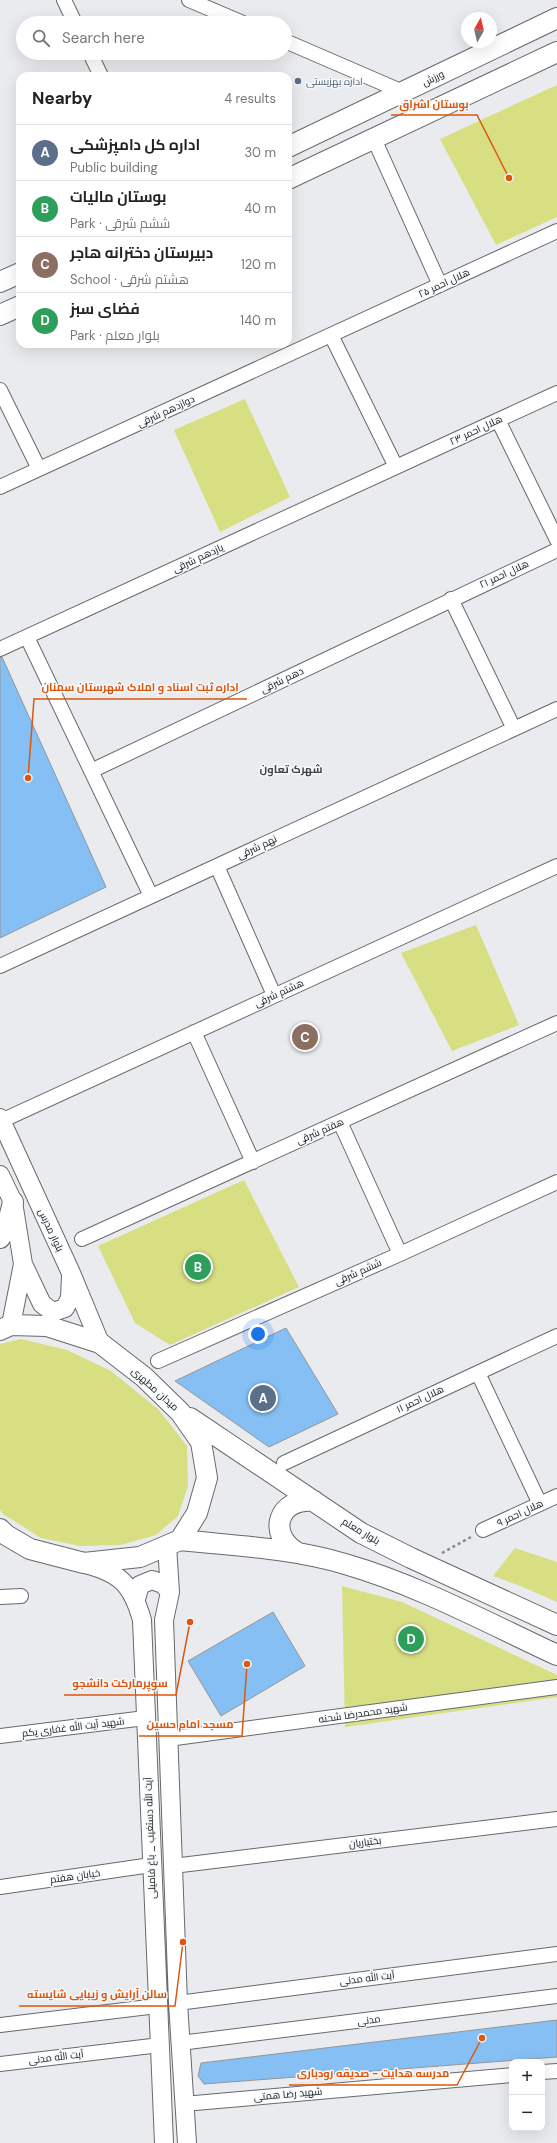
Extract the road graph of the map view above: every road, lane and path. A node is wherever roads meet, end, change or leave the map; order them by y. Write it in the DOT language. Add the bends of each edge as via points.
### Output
graph roads {
  1 [pos="64,0"];
  2 [pos="189,0"];
  3 [pos="72,16"];
  4 [pos="227,16"];
  5 [pos="557,18"];
  6 [pos="292,44"];
  7 [pos="557,52"];
  8 [pos="94,60"];
  9 [pos="100,72"];
  10 [pos="404,92"];
  11 [pos="374,139"];
  12 [pos="292,145"];
  13 [pos="292,177"];
  14 [pos="557,231"];
  15 [pos="16,275"];
  16 [pos="0,282"];
  17 [pos="440,285"];
  18 [pos="16,308"];
  19 [pos="0,315"];
  20 [pos="331,335"];
  21 [pos="0,390"];
  22 [pos="557,393"];
  23 [pos="498,420"];
  24 [pos="396,467"];
  25 [pos="39,469"];
  26 [pos="0,487"];
  27 [pos="557,540"];
  28 [pos="557,550"];
  29 [pos="451,599"];
  30 [pos="27,637"];
  31 [pos="0,649"];
  32 [pos="557,709"];
  33 [pos="514,729"];
  34 [pos="91,771"];
  35 [pos="217,866"];
  36 [pos="557,866"];
  37 [pos="151,896"];
  38 [pos="0,966"];
  39 [pos="274,995"];
  40 [pos="557,1024"];
  41 [pos="194,1032"];
  42 [pos="1,1119"];
  43 [pos="340,1122"];
  44 [pos="253,1162"];
  45 [pos="0,1175"];
  46 [pos="557,1182"];
  47 [pos="13,1202"];
  48 [pos="0,1238"];
  49 [pos="82,1239"];
  50 [pos="400,1254"];
  51 [pos="23,1264"];
  52 [pos="71,1273"];
  53 [pos="5,1328"];
  54 [pos="557,1336"];
  55 [pos="100,1344"];
  56 [pos="158,1360"];
  57 [pos="478,1373"];
  58 [pos="180,1412"];
  59 [pos="284,1463"];
  60 [pos="557,1496"];
  61 [pos="314,1501"];
  62 [pos="540,1504"];
  63 [pos="0,1529"];
  64 [pos="483,1530"];
  65 [pos="173,1543"];
  66 [pos="298,1553"];
  67 [pos="84,1563"];
  68 [pos="422,1564"];
  69 [pos="170,1592"];
  70 [pos="21,1596"];
  71 [pos="0,1597"];
  72 [pos="136,1599"];
  73 [pos="557,1625"];
  74 [pos="557,1655"];
  75 [pos="557,1687"];
  76 [pos="145,1718"];
  77 [pos="0,1736"];
  78 [pos="168,1739"];
  79 [pos="557,1819"];
  80 [pos="151,1865"];
  81 [pos="173,1866"];
  82 [pos="0,1887"];
  83 [pos="557,1954"];
  84 [pos="557,1996"];
  85 [pos="178,2003"];
  86 [pos="157,2006"];
  87 [pos="0,2025"];
  88 [pos="180,2043"];
  89 [pos="160,2045"];
  90 [pos="0,2064"];
  91 [pos="557,2071"];
  92 [pos="545,2072"];
  93 [pos="509,2075"];
  94 [pos="184,2104"];
  95 [pos="164,2143"];
  96 [pos="186,2143"];
  1 -- 3 [label="street"];
  2 -- 4 [label="street"];
  5 -- 10 [label="main road, ورزش"];
  6 -- 10 [label="street"];
  7 -- 11 [label="main road"];
  8 -- 9 [label="street"];
  10 -- 12 [label="main road, ورزش"];
  11 -- 13 [label="main road"];
  11 -- 17 [label="street"];
  14 -- 17 [label="street, هلال احمر ۲۵"];
  15 -- 16 [label="main road"];
  17 -- 20 [label="street, هلال احمر ۲۵"];
  18 -- 19 [label="main road"];
  20 -- 24 [label="street"];
  20 -- 25 [label="street, دوازدهم شرقی"];
  21 -- 25 [label="street"];
  22 -- 23 [label="street, هلال احمر ۲۳"];
  23 -- 24 [label="street, هلال احمر ۲۳"];
  23 -- 27 [label="street"];
  24 -- 30 [label="street, یازدهم شرقی"];
  25 -- 26 [label="street, دوازدهم شرقی"];
  28 -- 29 [label="street, هلال احمر ۲۱"];
  29 -- 33 [label="street"];
  29 -- 34 [label="street, دهم شرقی"];
  30 -- 31 [label="street, یازدهم شرقی"];
  30 -- 34 [label="street"];
  32 -- 33 [label="street, نهم شرقی"];
  33 -- 35 [label="street, نهم شرقی"];
  34 -- 37 [label="street"];
  35 -- 37 [label="street, نهم شرقی"];
  35 -- 39 [label="street"];
  36 -- 39 [label="street, هشتم شرقی"];
  37 -- 38 [label="street, نهم شرقی"];
  39 -- 41 [label="street, هشتم شرقی"];
  40 -- 43 [label="street, هفتم شرقی"];
  41 -- 42 [label="street, هشتم شرقی"];
  41 -- 44 [label="street"];
  42 -- 52 [label="street, بلوار مدرس"];
  43 -- 44 [label="street, هفتم شرقی"];
  43 -- 50 [label="street"];
  44 -- 49 [label="street, هفتم شرقی"];
  45 -- 47 [label="street"];
  46 -- 50 [label="street, ششم شرقی"];
  47 -- 48 [label="main road" via="7,1227"];
  47 -- 51 [label="street"];
  50 -- 56 [label="street, ششم شرقی"];
  51 -- 52 [label="street" via="42,1304 54,1312 65,1308 70,1298"];
  51 -- 53 [label="street"];
  52 -- 55 [label="street, بلوار مدرس"];
  53 -- 55 [label="main road, میدان مطهری" via="47,1326"];
  54 -- 57 [label="street, هلال احمر ۱۱"];
  55 -- 58 [label="main road, میدان مطهری" via="144,1377"];
  57 -- 59 [label="street, هلال احمر ۱۱"];
  57 -- 62 [label="street"];
  58 -- 61 [label="main road, بلوار معلم"];
  58 -- 65 [label="main road, میدان مطهری" via="201,1442 207,1478 197,1513"];
  60 -- 62 [label="street, هلال احمر ۹"];
  61 -- 66 [label="main road" via="293,1503 285,1509 280,1519 282,1539 288,1548"];
  61 -- 68 [label="main road, بلوار معلم" via="361,1532"];
  62 -- 64 [label="street, هلال احمر ۹"];
  63 -- 67 [label="main road" via="30,1548"];
  64 -- 68 [label="path"];
  65 -- 66 [label="main road"];
  65 -- 67 [label="main road" via="140,1557"];
  65 -- 69 [label="street"];
  66 -- 74 [label="main road" via="345,1564 399,1583"];
  67 -- 72 [label="street, آیت الله دستغیب _ باغ فامیلی" via="106,1569 124,1582"];
  68 -- 73 [label="main road, بلوار معلم"];
  69 -- 72 [label="street" via="163,1584 152,1580 140,1585"];
  69 -- 78 [label="street" via="164,1620"];
  70 -- 71 [label="street"];
  72 -- 76 [label="street, آیت الله دستغیب _ باغ فامیلی" via="142,1620"];
  75 -- 78 [label="street, شهید محمدرضا شحنه"];
  76 -- 77 [label="street, شهید آیت الله غفاری یکم"];
  76 -- 80 [label="street, آیت الله دستغیب _ باغ فامیلی"];
  78 -- 81 [label="street"];
  79 -- 81 [label="street, بختیاریان"];
  80 -- 82 [label="street, خیابان هفتم"];
  80 -- 86 [label="street, آیت الله دستغیب _ باغ فامیلی"];
  81 -- 85 [label="street"];
  83 -- 85 [label="street, آیت الله مدنی"];
  84 -- 88 [label="street, مدنی"];
  85 -- 88 [label="street"];
  86 -- 87 [label="street"];
  86 -- 89 [label="street, آیت الله دستغیب _ باغ فامیلی"];
  88 -- 94 [label="street"];
  89 -- 90 [label="street, آیت الله مدنی"];
  89 -- 95 [label="street, آیت الله دستغیب _ باغ فامیلی"];
  91 -- 92 [label="street"];
  93 -- 94 [label="street, شهید رضا همتی"];
  94 -- 96 [label="street"];
}
